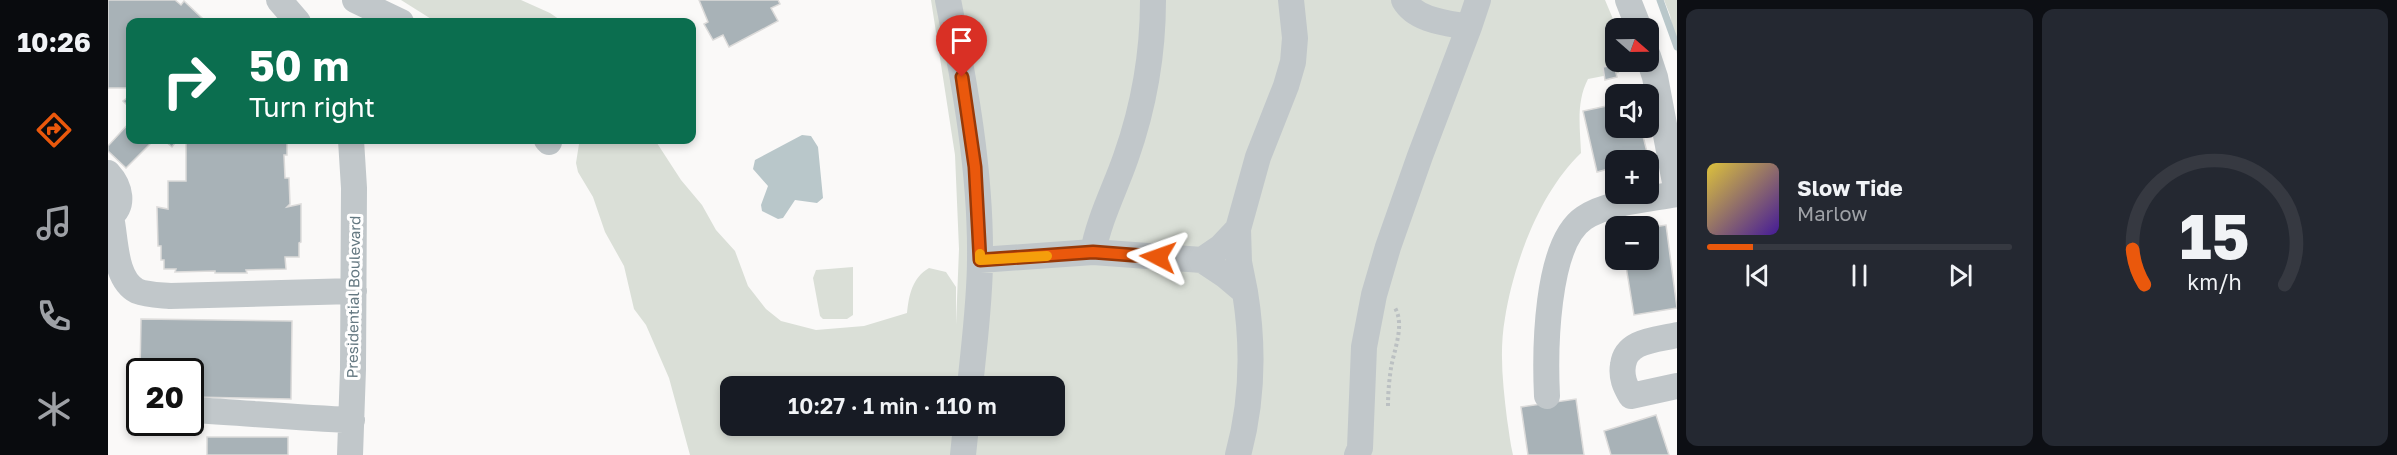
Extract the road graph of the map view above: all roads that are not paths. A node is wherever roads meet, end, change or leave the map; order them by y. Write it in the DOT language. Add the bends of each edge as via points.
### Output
graph roads {
  1 [pos="279,0"];
  2 [pos="355,0"];
  3 [pos="948,0"];
  4 [pos="1153,0"];
  5 [pos="1291,0"];
  6 [pos="1404,0"];
  7 [pos="1478,0"];
  8 [pos="1628,0"];
  9 [pos="295,18"];
  10 [pos="393,18"];
  11 [pos="1635,18"];
  12 [pos="1469,27"];
  13 [pos="1652,72"];
  14 [pos="351,144"];
  15 [pos="108,173"];
  16 [pos="1676,181"];
  17 [pos="109,217"];
  18 [pos="1238,229"];
  19 [pos="1093,252"];
  20 [pos="980,260"];
  21 [pos="1202,260"];
  22 [pos="354,291"];
  23 [pos="1245,292"];
  24 [pos="1677,335"];
  25 [pos="971,376"];
  26 [pos="1677,386"];
  27 [pos="1547,396"];
  28 [pos="204,411"];
  29 [pos="352,420"];
  30 [pos="965,436"];
  31 [pos="350,455"];
  32 [pos="963,455"];
  33 [pos="1238,455"];
  34 [pos="1358,455"];
  1 -- 9 [label="street"];
  2 -- 10 [label="street"];
  3 -- 20 [label="street" via="975,167"];
  4 -- 19 [label="street" via="1150,58 1141,109"];
  5 -- 18 [label="street" via="1293,62 1258,157"];
  6 -- 12 [label="street" via="1419,15"];
  7 -- 12 [label="street"];
  8 -- 11 [label="street"];
  12 -- 34 [label="street" via="1416,166 1374,295 1365,347"];
  13 -- 16 [label="street"];
  14 -- 22 [label="street, Presidential Boulevard"];
  15 -- 17 [label="street" via="120,196 116,212"];
  16 -- 27 [label="street" via="1633,202 1595,212 1569,233 1561,251 1549,317"];
  17 -- 22 [label="street" via="122,275 135,290 145,294"];
  18 -- 21 [label="street"];
  18 -- 23 [label="street"];
  19 -- 20 [label="street"];
  19 -- 21 [label="street"];
  20 -- 25 [label="street"];
  21 -- 23 [label="street"];
  22 -- 29 [label="street, Presidential Boulevard"];
  23 -- 33 [label="street" via="1252,367 1248,414"];
  24 -- 26 [label="street" via="1628,349 1622,368 1631,396"];
  28 -- 29 [label="street"];
  29 -- 31 [label="street, Presidential Boulevard"];
  30 -- 32 [label="street"];
}
